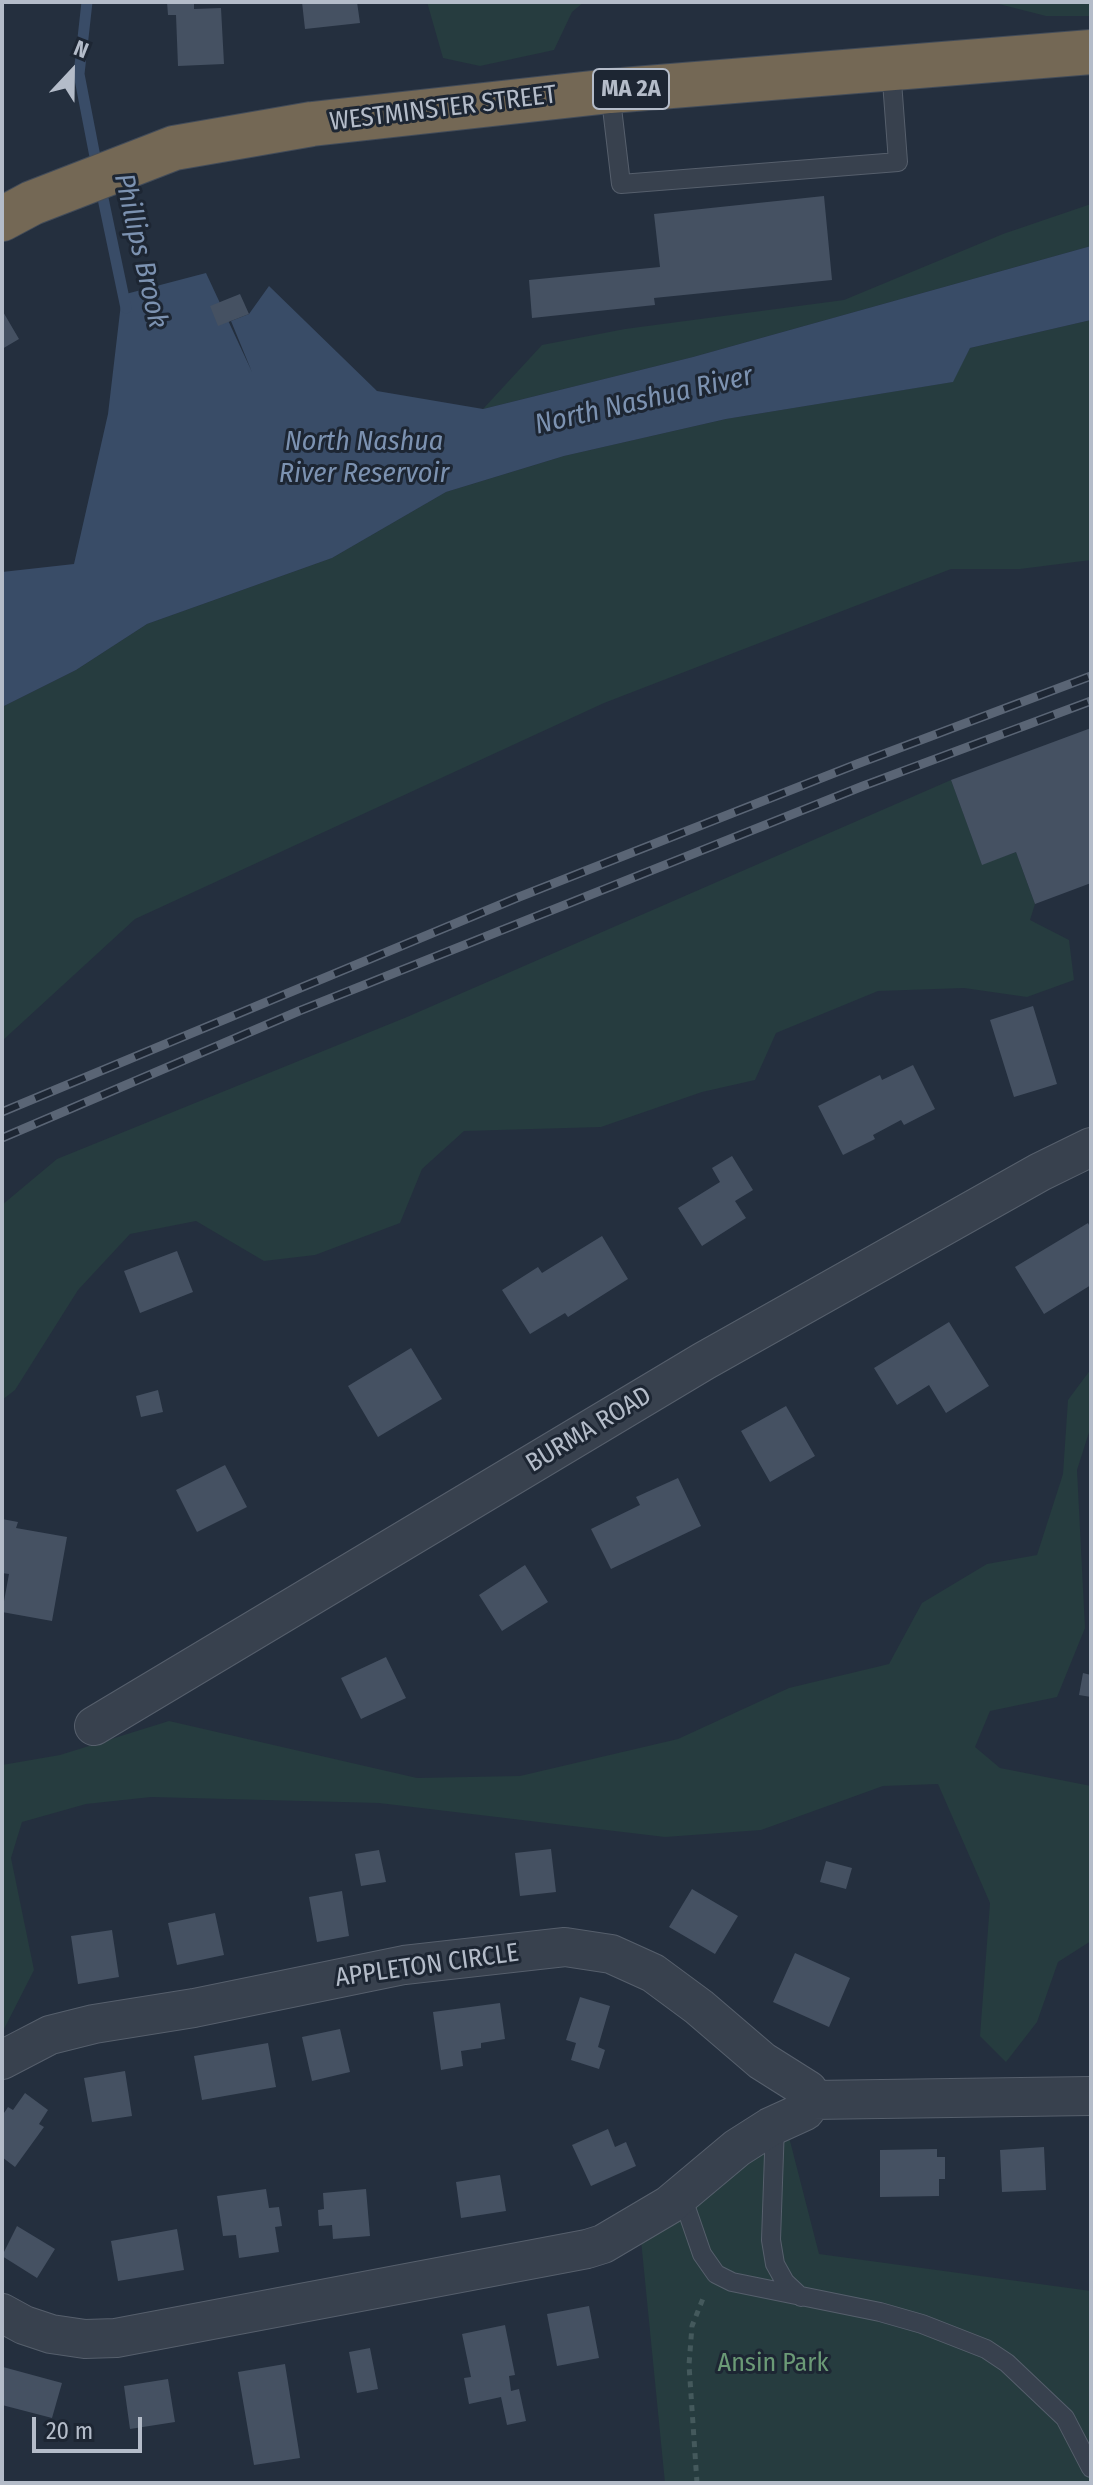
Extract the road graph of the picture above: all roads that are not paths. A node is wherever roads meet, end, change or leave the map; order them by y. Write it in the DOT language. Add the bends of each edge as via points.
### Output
graph roads {
  1 [pos="1091,52"];
  2 [pos="890,67"];
  3 [pos="610,91"];
  4 [pos="17,211"];
  5 [pos="1091,1147"];
  6 [pos="94,1726"];
  7 [pos="2,2060"];
  8 [pos="1091,2096"];
  9 [pos="812,2100"];
  10 [pos="775,2125"];
  11 [pos="682,2196"];
  12 [pos="801,2297"];
  13 [pos="2,2313"];
  14 [pos="1091,2468"];
  1 -- 2 [label="highway, WESTMINSTER STREET / MA 2A"];
  2 -- 3 [label="highway, WESTMINSTER STREET / MA 2A"];
  2 -- 3 [label="lane" via="898,162 621,184"];
  3 -- 4 [label="highway, WESTMINSTER STREET / MA 2A" via="312,124 174,148"];
  5 -- 6 [label="street, BURMA ROAD" via="704,1361"];
  7 -- 9 [label="street, APPLETON CIRCLE" via="50,2035 94,2024 404,1965 565,1947 611,1954 653,1973 762,2061 808,2090"];
  8 -- 9 [label="street"];
  9 -- 10 [label="street" via="805,2111"];
  10 -- 11 [label="street" via="737,2148"];
  10 -- 12 [label="lane" via="771,2240 775,2264"];
  11 -- 12 [label="lane" via="702,2254 716,2274"];
  11 -- 13 [label="street" via="621,2235 587,2249 116,2338 51,2334"];
  12 -- 14 [label="lane" via="880,2312 986,2349 1065,2418"];
}
